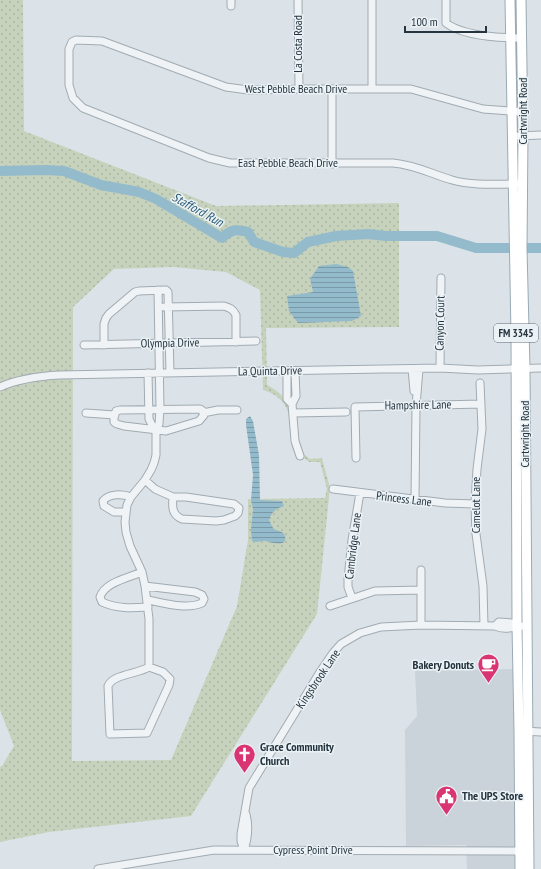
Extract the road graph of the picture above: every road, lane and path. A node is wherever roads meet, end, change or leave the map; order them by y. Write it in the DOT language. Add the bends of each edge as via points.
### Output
graph roads {
  1 [pos="298,0"];
  2 [pos="372,0"];
  3 [pos="446,0"];
  4 [pos="510,0"];
  5 [pos="521,0"];
  6 [pos="510,38"];
  7 [pos="522,38"];
  8 [pos="299,88"];
  9 [pos="372,89"];
  10 [pos="332,90"];
  11 [pos="71,92"];
  12 [pos="513,112"];
  13 [pos="523,112"];
  14 [pos="523,135"];
  15 [pos="541,135"];
  16 [pos="513,136"];
  17 [pos="332,164"];
  18 [pos="518,184"];
  19 [pos="441,278"];
  20 [pos="158,290"];
  21 [pos="158,307"];
  22 [pos="168,307"];
  23 [pos="256,341"];
  24 [pos="236,342"];
  25 [pos="169,343"];
  26 [pos="159,344"];
  27 [pos="84,345"];
  28 [pos="104,345"];
  29 [pos="440,368"];
  30 [pos="521,368"];
  31 [pos="541,368"];
  32 [pos="415,369"];
  33 [pos="287,371"];
  34 [pos="295,371"];
  35 [pos="148,373"];
  36 [pos="160,373"];
  37 [pos="170,373"];
  38 [pos="480,383"];
  39 [pos="0,387"];
  40 [pos="292,404"];
  41 [pos="481,404"];
  42 [pos="416,406"];
  43 [pos="160,409"];
  44 [pos="149,410"];
  45 [pos="237,410"];
  46 [pos="346,412"];
  47 [pos="86,413"];
  48 [pos="293,413"];
  49 [pos="204,414"];
  50 [pos="115,415"];
  51 [pos="156,430"];
  52 [pos="300,456"];
  53 [pos="356,458"];
  54 [pos="145,480"];
  55 [pos="333,489"];
  56 [pos="360,493"];
  57 [pos="131,497"];
  58 [pos="173,497"];
  59 [pos="415,500"];
  60 [pos="475,504"];
  61 [pos="126,512"];
  62 [pos="421,570"];
  63 [pos="142,572"];
  64 [pos="145,586"];
  65 [pos="421,590"];
  66 [pos="352,598"];
  67 [pos="148,604"];
  68 [pos="330,606"];
  69 [pos="421,625"];
  70 [pos="484,626"];
  71 [pos="516,626"];
  72 [pos="526,626"];
  73 [pos="149,667"];
  74 [pos="524,731"];
  75 [pos="541,732"];
  76 [pos="244,850"];
  77 [pos="524,851"];
  78 [pos="98,869"];
  79 [pos="520,869"];
  80 [pos="529,869"];
  1 -- 8 [label="street, La Costa Road"];
  2 -- 9 [label="street"];
  3 -- 6 [label="street" via="446,23 452,27"];
  4 -- 6 [label="main road, Cartwright Road / FM 3345"];
  5 -- 7 [label="main road, Cartwright Road / FM 3345"];
  6 -- 7 [label="street"];
  6 -- 12 [label="main road, Cartwright Road / FM 3345"];
  7 -- 13 [label="main road, Cartwright Road / FM 3345"];
  8 -- 10 [label="street, West Pebble Beach Drive"];
  8 -- 11 [label="street, West Pebble Beach Drive" via="248,90 226,87 102,40 74,40 69,49"];
  9 -- 10 [label="street, West Pebble Beach Drive"];
  9 -- 12 [label="street, West Pebble Beach Drive" via="411,89 483,109"];
  10 -- 17 [label="street"];
  11 -- 17 [label="street, East Pebble Beach Drive" via="72,98 82,108 210,158 230,163"];
  12 -- 13 [label="street, West Pebble Beach Drive"];
  12 -- 16 [label="main road, Cartwright Road / FM 3345"];
  13 -- 14 [label="main road, Cartwright Road / FM 3345"];
  14 -- 15 [label="street"];
  14 -- 16 [label="street"];
  14 -- 18 [label="main road, Cartwright Road / FM 3345"];
  16 -- 18 [label="main road, Cartwright Road / FM 3345"];
  17 -- 18 [label="street, East Pebble Beach Drive" via="407,164 453,180 474,184"];
  18 -- 30 [label="main road, Cartwright Road / FM 3345"];
  19 -- 29 [label="street, Canyon Court"];
  20 -- 21 [label="street"];
  20 -- 22 [label="street" via="168,292"];
  20 -- 28 [label="street" via="136,292 109,314 104,324"];
  21 -- 22 [label="street"];
  21 -- 26 [label="street"];
  22 -- 24 [label="street" via="230,308 236,315"];
  22 -- 25 [label="street"];
  23 -- 24 [label="street, Olympia Drive"];
  24 -- 25 [label="street, Olympia Drive"];
  25 -- 26 [label="street, Olympia Drive"];
  25 -- 37 [label="street"];
  26 -- 28 [label="street, Olympia Drive"];
  26 -- 36 [label="street"];
  27 -- 28 [label="street, Olympia Drive"];
  29 -- 30 [label="street, La Quinta Drive"];
  29 -- 32 [label="street, La Quinta Drive"];
  30 -- 31 [label="street, La Quinta Drive"];
  30 -- 71 [label="main road, Cartwright Road / FM 3345"];
  30 -- 72 [label="main road, Cartwright Road / FM 3345"];
  32 -- 34 [label="street, La Quinta Drive"];
  32 -- 42 [label="street"];
  33 -- 34 [label="street, La Quinta Drive"];
  33 -- 37 [label="street, La Quinta Drive"];
  33 -- 40 [label="street" via="287,399"];
  34 -- 40 [label="street" via="296,396"];
  35 -- 36 [label="street, La Quinta Drive"];
  35 -- 39 [label="street, La Quinta Drive" via="47,376"];
  35 -- 44 [label="street"];
  36 -- 37 [label="street, La Quinta Drive"];
  36 -- 43 [label="street"];
  38 -- 41 [label="street, Camelot Lane"];
  40 -- 48 [label="street"];
  41 -- 42 [label="street, Hampshire Lane"];
  41 -- 60 [label="street, Camelot Lane" via="482,429 476,469"];
  42 -- 53 [label="street, Hampshire Lane" via="355,407"];
  42 -- 59 [label="street"];
  43 -- 44 [label="street"];
  43 -- 49 [label="street" via="200,409"];
  43 -- 51 [label="street"];
  44 -- 50 [label="street" via="120,410"];
  44 -- 51 [label="street" via="149,419"];
  45 -- 49 [label="street" via="218,410"];
  46 -- 48 [label="street"];
  47 -- 50 [label="street"];
  48 -- 52 [label="street" via="295,441"];
  49 -- 51 [label="street" via="199,421 166,431"];
  50 -- 51 [label="street" via="114,422 117,424"];
  51 -- 54 [label="street" via="156,455 152,470"];
  54 -- 57 [label="street"];
  54 -- 58 [label="street" via="155,489"];
  55 -- 56 [label="street, Princess Lane"];
  56 -- 59 [label="street, Princess Lane"];
  56 -- 66 [label="street, Cambridge Lane" via="348,579"];
  57 -- 61 [label="street"];
  57 -- 61 [label="street" via="113,495 103,501 104,506 110,510"];
  58 -- 58 [label="street" via="173,512 182,519 224,520 236,516 238,511 234,504"];
  59 -- 60 [label="street, Princess Lane"];
  60 -- 70 [label="street, Camelot Lane"];
  61 -- 63 [label="street" via="128,540"];
  62 -- 65 [label="street"];
  63 -- 64 [label="street"];
  63 -- 67 [label="street" via="113,583 105,588 100,597 102,602 112,606 126,608"];
  64 -- 67 [label="street"];
  64 -- 67 [label="street" via="199,593 204,599 202,603 186,606"];
  65 -- 66 [label="street" via="375,591"];
  65 -- 69 [label="street"];
  66 -- 68 [label="street"];
  67 -- 73 [label="street"];
  69 -- 70 [label="street, Kingsbrook Lane"];
  69 -- 76 [label="street, Kingsbrook Lane" via="381,627 352,637 337,648 248,788 245,810 248,841"];
  70 -- 71 [label="street, Kingsbrook Lane"];
  71 -- 72 [label="street, Kingsbrook Lane"];
  71 -- 74 [label="main road, Cartwright Road / FM 3345"];
  72 -- 74 [label="main road, Cartwright Road / FM 3345"];
  73 -- 73 [label="street" via="110,681 110,734 147,733 170,679 158,669"];
  74 -- 75 [label="street"];
  74 -- 77 [label="main road, Cartwright Road / FM 3345"];
  76 -- 77 [label="street, Cypress Point Drive"];
  76 -- 78 [label="street, Cypress Point Drive" via="214,850"];
  77 -- 79 [label="main road, Cartwright Road / FM 3345"];
  77 -- 80 [label="main road, Cartwright Road / FM 3345"];
}
